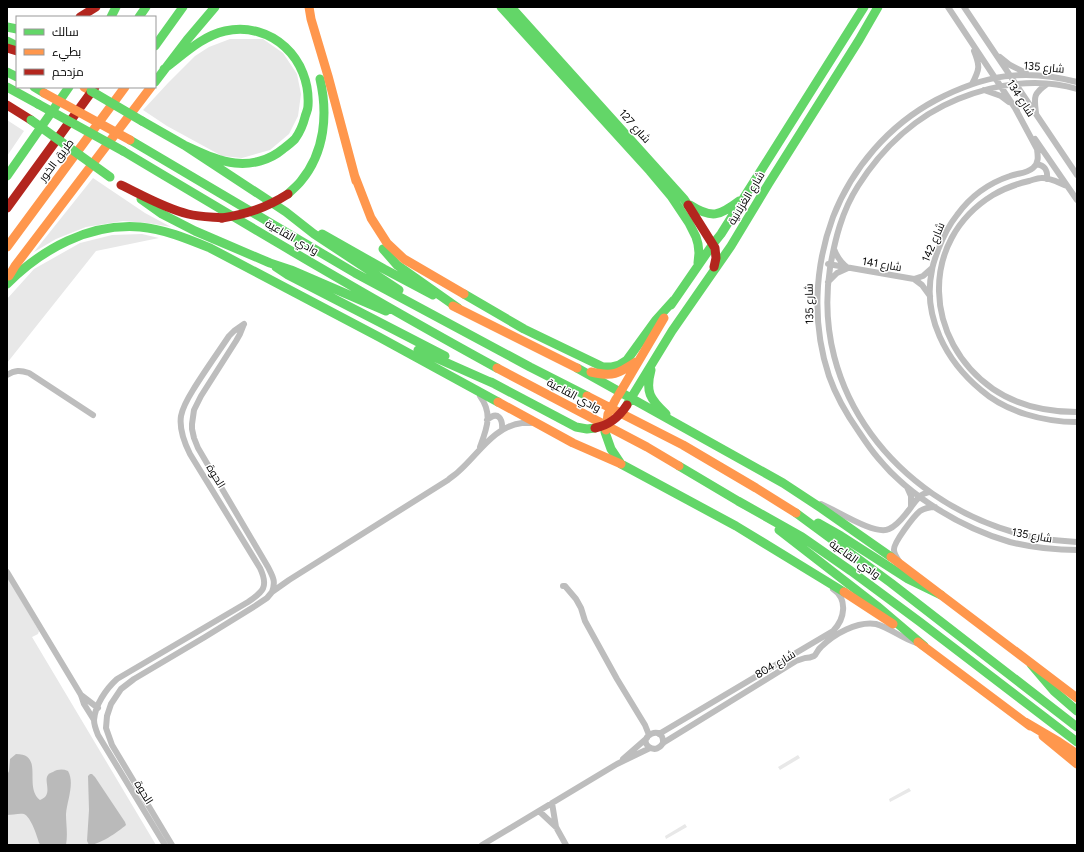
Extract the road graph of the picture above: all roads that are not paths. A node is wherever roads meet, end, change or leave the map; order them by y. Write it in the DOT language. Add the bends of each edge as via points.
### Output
graph roads {
  1 [pos="96,7"];
  2 [pos="116,7"];
  3 [pos="146,7"];
  4 [pos="183,7"];
  5 [pos="216,7"];
  6 [pos="301,7"];
  7 [pos="309,7"];
  8 [pos="501,7"];
  9 [pos="511,7"];
  10 [pos="864,7"];
  11 [pos="878,7"];
  12 [pos="948,7"];
  13 [pos="964,7"];
  14 [pos="82,16"];
  15 [pos="112,16"];
  16 [pos="140,16"];
  17 [pos="970,40"];
  18 [pos="7,41"];
  19 [pos="156,45"];
  20 [pos="16,46"];
  21 [pos="996,55"];
  22 [pos="164,69"];
  23 [pos="7,72"];
  24 [pos="1030,74"];
  25 [pos="1010,75"];
  26 [pos="16,76"];
  27 [pos="995,77"];
  28 [pos="156,81"];
  29 [pos="1077,82"];
  30 [pos="972,84"];
  31 [pos="1016,84"];
  32 [pos="1047,84"];
  33 [pos="1000,86"];
  34 [pos="7,87"];
  35 [pos="36,88"];
  36 [pos="68,88"];
  37 [pos="86,88"];
  38 [pos="94,88"];
  39 [pos="124,88"];
  40 [pos="150,88"];
  41 [pos="1077,89"];
  42 [pos="984,90"];
  43 [pos="7,105"];
  44 [pos="1014,107"];
  45 [pos="1036,115"];
  46 [pos="184,144"];
  47 [pos="1036,164"];
  48 [pos="354,174"];
  49 [pos="1077,175"];
  50 [pos="7,176"];
  51 [pos="1047,179"];
  52 [pos="121,185"];
  53 [pos="1067,186"];
  54 [pos="744,198"];
  55 [pos="1077,200"];
  56 [pos="683,206"];
  57 [pos="7,208"];
  58 [pos="286,212"];
  59 [pos="713,244"];
  60 [pos="7,247"];
  61 [pos="833,247"];
  62 [pos="270,263"];
  63 [pos="821,263"];
  64 [pos="830,265"];
  65 [pos="698,267"];
  66 [pos="848,268"];
  67 [pos="932,268"];
  68 [pos="711,274"];
  69 [pos="7,279"];
  70 [pos="914,279"];
  71 [pos="828,283"];
  72 [pos="7,284"];
  73 [pos="930,296"];
  74 [pos="674,300"];
  75 [pos="458,308"];
  76 [pos="433,314"];
  77 [pos="426,329"];
  78 [pos="229,336"];
  79 [pos="380,336"];
  80 [pos="236,341"];
  81 [pos="658,354"];
  82 [pos="639,360"];
  83 [pos="574,367"];
  84 [pos="7,376"];
  85 [pos="497,385"];
  86 [pos="476,390"];
  87 [pos="618,396"];
  88 [pos="629,402"];
  89 [pos="1077,412"];
  90 [pos="93,415"];
  91 [pos="487,420"];
  92 [pos="1076,423"];
  93 [pos="538,424"];
  94 [pos="681,427"];
  95 [pos="606,429"];
  96 [pos="502,430"];
  97 [pos="479,451"];
  98 [pos="621,464"];
  99 [pos="906,486"];
  100 [pos="929,492"];
  101 [pos="919,496"];
  102 [pos="810,500"];
  103 [pos="738,501"];
  104 [pos="911,507"];
  105 [pos="935,507"];
  106 [pos="790,509"];
  107 [pos="1077,536"];
  108 [pos="1069,542"];
  109 [pos="1077,542"];
  110 [pos="1077,550"];
  111 [pos="906,568"];
  112 [pos="7,572"];
  113 [pos="814,573"];
  114 [pos="563,586"];
  115 [pos="262,590"];
  116 [pos="272,592"];
  117 [pos="941,595"];
  118 [pos="923,645"];
  119 [pos="1030,664"];
  120 [pos="81,695"];
  121 [pos="1077,698"];
  122 [pos="98,708"];
  123 [pos="1077,711"];
  124 [pos="94,720"];
  125 [pos="1025,722"];
  126 [pos="645,724"];
  127 [pos="1077,727"];
  128 [pos="657,733"];
  129 [pos="648,736"];
  130 [pos="1077,742"];
  131 [pos="1051,743"];
  132 [pos="663,744"];
  133 [pos="650,748"];
  134 [pos="1077,754"];
  135 [pos="617,764"];
  136 [pos="1077,764"];
  137 [pos="1077,770"];
  138 [pos="552,803"];
  139 [pos="539,811"];
  140 [pos="556,827"];
  141 [pos="165,845"];
  142 [pos="172,845"];
  143 [pos="482,845"];
  144 [pos="566,845"];
  1 -- 14 [label="main road"];
  2 -- 15 [label="main road"];
  3 -- 16 [label="main road"];
  4 -- 19 [label="main road"];
  5 -- 22 [label="main road"];
  6 -- 52 [label="main road, bridge" via="324,92 325,117 324,130 312,165 288,194 257,211 222,218 205,217 169,208"];
  7 -- 48 [label="main road"];
  8 -- 56 [label="main road, شارع 127"];
  9 -- 56 [label="main road, شارع 127" via="672,185"];
  10 -- 54 [label="main road, شارع الغزلانية"];
  11 -- 68 [label="main road, شارع الغزلانية" via="731,246"];
  12 -- 17 [label="street, شارع 134"];
  13 -- 21 [label="street, شارع 134"];
  17 -- 27 [label="street, شارع 134"];
  17 -- 30 [label="street" via="978,67"];
  18 -- 20 [label="main road"];
  21 -- 24 [label="street"];
  21 -- 25 [label="street, شارع 134"];
  22 -- 28 [label="main road"];
  22 -- 46 [label="main road" via="207,38 226,31 246,28 267,34 286,46 300,63 307,84 308,106 303,127 291,143 275,155 256,162 236,163 216,158"];
  23 -- 26 [label="main road"];
  24 -- 25 [label="street, شارع 135"];
  24 -- 29 [label="street, شارع 135"];
  25 -- 27 [label="street, شارع 135"];
  25 -- 31 [label="street, شارع 134"];
  27 -- 30 [label="street, شارع 135"];
  27 -- 33 [label="street, شارع 134"];
  30 -- 63 [label="street, شارع 135" via="920,108 893,130 871,153 851,180 839,203 829,227"];
  31 -- 32 [label="street, شارع 135"];
  31 -- 33 [label="street, شارع 135"];
  31 -- 45 [label="street, شارع 134"];
  32 -- 41 [label="street, شارع 135"];
  32 -- 45 [label="street" via="1038,90 1035,96"];
  33 -- 42 [label="street, شارع 135"];
  33 -- 44 [label="street, شارع 134"];
  34 -- 77 [label="main road, وادي القاعية, bridge" via="123,151"];
  35 -- 76 [label="main road, وادي القاعية, bridge" via="130,140 355,273"];
  36 -- 50 [label="main road"];
  37 -- 46 [label="main road, bridge"];
  38 -- 57 [label="main road, طريق الخور"];
  39 -- 60 [label="main road, طريق الخور"];
  40 -- 69 [label="main road"];
  42 -- 44 [label="street" via="1001,96"];
  42 -- 61 [label="street, شارع 135" via="929,114 897,138 881,154 851,198"];
  43 -- 52 [label="main road, bridge"];
  44 -- 47 [label="street" via="1037,149"];
  44 -- 53 [label="street, شارع 134"];
  45 -- 49 [label="street, شارع 134"];
  46 -- 58 [label="main road"];
  47 -- 51 [label="street" via="1045,167"];
  47 -- 67 [label="street, شارع 142" via="1025,173 1012,175 992,184 963,207 947,230"];
  48 -- 74 [label="main road" via="371,218 387,243 404,258 524,329 603,367 620,365 627,360"];
  48 -- 75 [label="main road" via="368,223 385,252 397,265"];
  51 -- 53 [label="street, شارع 142"];
  51 -- 89 [label="street, شارع 142" via="1041,178 1006,188 987,198 962,221 947,248 941,268 939,286 942,317 956,349 977,376 992,388 1019,403 1033,407"];
  52 -- 62 [label="main road" via="179,223"];
  53 -- 55 [label="street, شارع 134"];
  54 -- 56 [label="main road" via="727,210 714,214"];
  54 -- 59 [label="main road, شارع الغزلانية"];
  56 -- 59 [label="main road, شارع 127"];
  56 -- 65 [label="main road, شارع 127" via="698,241"];
  58 -- 75 [label="main road, وادي القاعية" via="377,266"];
  58 -- 76 [label="main road" via="314,234"];
  59 -- 65 [label="main road, شارع الغزلانية"];
  59 -- 68 [label="main road, شارع 127" via="716,258"];
  61 -- 64 [label="street, شارع 135"];
  61 -- 66 [label="street, شارع 141" via="838,259"];
  62 -- 77 [label="main road"];
  62 -- 85 [label="main road, وادي القاعية" via="288,275"];
  63 -- 64 [label="street, شارع 141"];
  63 -- 99 [label="street, شارع 135" via="817,289 818,320 823,353 832,383 844,409 866,442"];
  64 -- 66 [label="street, شارع 141"];
  64 -- 71 [label="street, شارع 135"];
  65 -- 74 [label="main road, شارع الغزلانية"];
  66 -- 70 [label="street, شارع 141"];
  66 -- 71 [label="street, شارع 141" via="837,273"];
  67 -- 70 [label="street, شارع 141" via="923,276"];
  67 -- 73 [label="street, شارع 142"];
  68 -- 81 [label="main road, شارع الغزلانية"];
  70 -- 73 [label="street, شارع 141"];
  71 -- 100 [label="street, شارع 135" via="827,313 830,341 843,385 855,409 887,454"];
  72 -- 79 [label="main road" via="43,255 86,233 140,227 176,235 210,248"];
  73 -- 92 [label="street, شارع 142" via="942,343 971,382 986,395 1016,411"];
  74 -- 82 [label="main road, شارع الغزلانية"];
  75 -- 83 [label="main road, وادي القاعية"];
  76 -- 106 [label="main road, وادي القاعية" via="683,445"];
  77 -- 103 [label="main road, وادي القاعية" via="647,447"];
  78 -- 80 [label="street"];
  78 -- 80 [label="street, الحوة" via="244,324"];
  78 -- 115 [label="street, الحوة" via="185,404 181,430 190,454 260,568 265,581"];
  79 -- 85 [label="main road" via="395,340"];
  79 -- 86 [label="main road"];
  80 -- 116 [label="street, الحوة" via="197,403 192,429 198,448 268,567 274,581"];
  81 -- 88 [label="main road, شارع الغزلانية"];
  81 -- 94 [label="main road" via="650,375 649,395 659,408"];
  82 -- 83 [label="main road" via="614,375"];
  82 -- 87 [label="main road, شارع الغزلانية"];
  83 -- 87 [label="main road, وادي القاعية"];
  84 -- 90 [label="street" via="17,370 29,373"];
  85 -- 95 [label="main road, وادي القاعية, bridge" via="568,424 582,428"];
  86 -- 91 [label="street, الحوة" via="485,402"];
  86 -- 93 [label="main road"];
  87 -- 88 [label="main road, وادي القاعية"];
  87 -- 95 [label="main road, bridge" via="608,414"];
  88 -- 94 [label="main road, وادي القاعية"];
  88 -- 95 [label="main road, bridge"];
  91 -- 96 [label="street" via="493,416 500,418 503,422"];
  91 -- 97 [label="street, الحوة"];
  93 -- 96 [label="street, الحوة" via="521,423"];
  93 -- 98 [label="main road"];
  94 -- 102 [label="main road, وادي القاعية"];
  95 -- 98 [label="main road" via="608,445"];
  96 -- 97 [label="street, الحوة"];
  97 -- 116 [label="street, الحوة" via="448,480"];
  98 -- 113 [label="main road" via="736,526"];
  99 -- 101 [label="street, شارع 135"];
  99 -- 104 [label="street" via="911,496"];
  100 -- 101 [label="street"];
  100 -- 108 [label="street, شارع 135" via="994,526 1024,535"];
  101 -- 104 [label="street, وادي القاعية"];
  101 -- 105 [label="street, شارع 135"];
  102 -- 104 [label="street, وادي القاعية" via="878,530 891,529"];
  102 -- 111 [label="main road, وادي القاعية"];
  103 -- 118 [label="main road" via="793,540"];
  103 -- 130 [label="main road, وادي القاعية" via="802,537 852,571"];
  105 -- 110 [label="street, شارع 135" via="971,527 1011,542"];
  105 -- 111 [label="street, وادي القاعية" via="920,511 895,544 895,554"];
  106 -- 117 [label="main road" via="841,536 908,579"];
  106 -- 127 [label="main road, وادي القاعية" via="936,617"];
  107 -- 108 [label="street"];
  108 -- 109 [label="street, شارع 135"];
  111 -- 117 [label="main road, وادي القاعية"];
  112 -- 120 [label="street, الحوة"];
  113 -- 118 [label="main road"];
  113 -- 128 [label="street, شارع 804" via="841,597 844,610 838,626"];
  114 -- 126 [label="street" via="566,586 576,599 585,621 617,679"];
  115 -- 116 [label="street"];
  115 -- 122 [label="street" via="248,602 117,679 105,692"];
  116 -- 142 [label="street, الحوة" via="255,606 127,684 111,704 106,728 112,745"];
  117 -- 119 [label="main road, وادي القاعية"];
  118 -- 125 [label="main road"];
  118 -- 132 [label="street, شارع 804" via="909,641 876,624 850,628 820,647 814,656 796,661"];
  119 -- 121 [label="main road, وادي القاعية"];
  119 -- 123 [label="main road" via="1054,691"];
  120 -- 122 [label="street"];
  120 -- 124 [label="street, الحوة"];
  122 -- 124 [label="street"];
  124 -- 141 [label="street, الحوة" via="95,730"];
  125 -- 131 [label="main road"];
  125 -- 134 [label="main road"];
  126 -- 128 [label="street"];
  126 -- 129 [label="street"];
  128 -- 129 [label="street"];
  128 -- 132 [label="street"];
  129 -- 133 [label="street" via="646,742"];
  129 -- 135 [label="street"];
  131 -- 136 [label="main road"];
  131 -- 137 [label="main road"];
  132 -- 133 [label="street" via="658,749"];
  133 -- 135 [label="street"];
  135 -- 138 [label="street"];
  138 -- 139 [label="street"];
  138 -- 140 [label="street"];
  139 -- 140 [label="street"];
  139 -- 143 [label="street"];
  140 -- 144 [label="street"];
}
